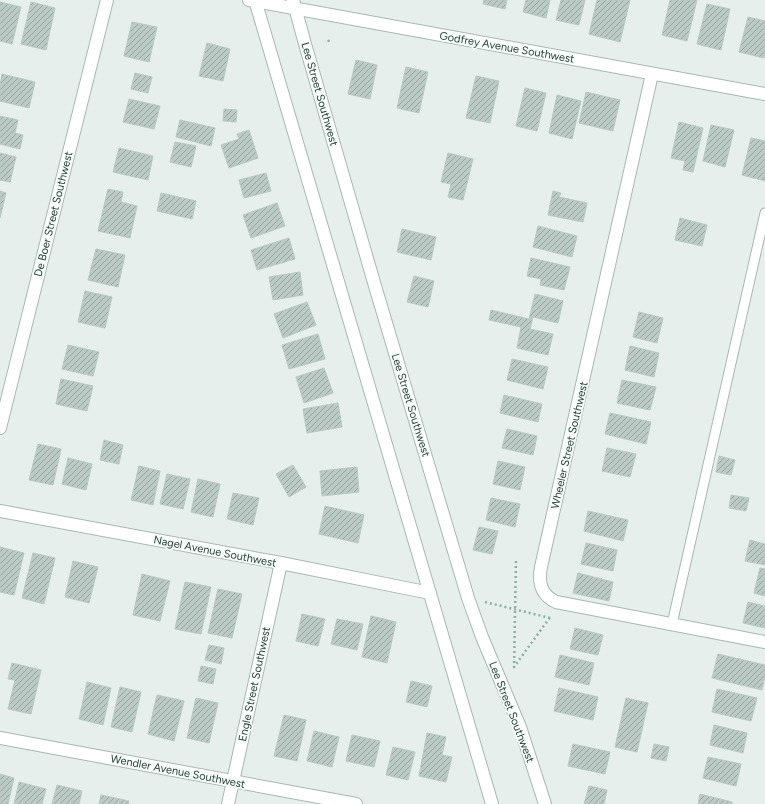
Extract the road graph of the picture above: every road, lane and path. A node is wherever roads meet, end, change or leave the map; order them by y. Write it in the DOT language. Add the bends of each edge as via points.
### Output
graph roads {
  1 [pos="107,0"];
  2 [pos="253,0"];
  3 [pos="295,5"];
  4 [pos="652,74"];
  5 [pos="765,94"];
  6 [pos="765,213"];
  7 [pos="0,428"];
  8 [pos="0,511"];
  9 [pos="516,562"];
  10 [pos="281,563"];
  11 [pos="430,593"];
  12 [pos="479,600"];
  13 [pos="516,609"];
  14 [pos="552,614"];
  15 [pos="550,618"];
  16 [pos="672,624"];
  17 [pos="765,642"];
  18 [pos="0,738"];
  19 [pos="233,781"];
  20 [pos="228,804"];
  21 [pos="356,804"];
  22 [pos="492,804"];
  23 [pos="545,804"];
  1 -- 7 [label="street, De Boer Street Southwest"];
  2 -- 3 [label="street, Godfrey Avenue Southwest"];
  2 -- 11 [label="street"];
  3 -- 4 [label="street, Godfrey Avenue Southwest"];
  3 -- 23 [label="street, Lee Street Southwest" via="468,598 520,727"];
  4 -- 5 [label="street, Godfrey Avenue Southwest"];
  4 -- 16 [label="street, Wheeler Street Southwest" via="539,576 542,591 556,602"];
  6 -- 16 [label="lane"];
  8 -- 10 [label="street, Nagel Avenue Southwest"];
  9 -- 13 [label="path"];
  10 -- 11 [label="street, Nagel Avenue Southwest"];
  10 -- 19 [label="street, Engle Street Southwest"];
  11 -- 22 [label="street"];
  12 -- 13 [label="path"];
  13 -- 15 [label="path"];
  13 -- 15 [label="path" via="514,667"];
  14 -- 15 [label="path"];
  16 -- 17 [label="street, Wheeler Street Southwest"];
  18 -- 19 [label="street, Wendler Avenue Southwest"];
  19 -- 20 [label="street, Engle Street Southwest"];
  19 -- 21 [label="street, Wendler Avenue Southwest"];
}
